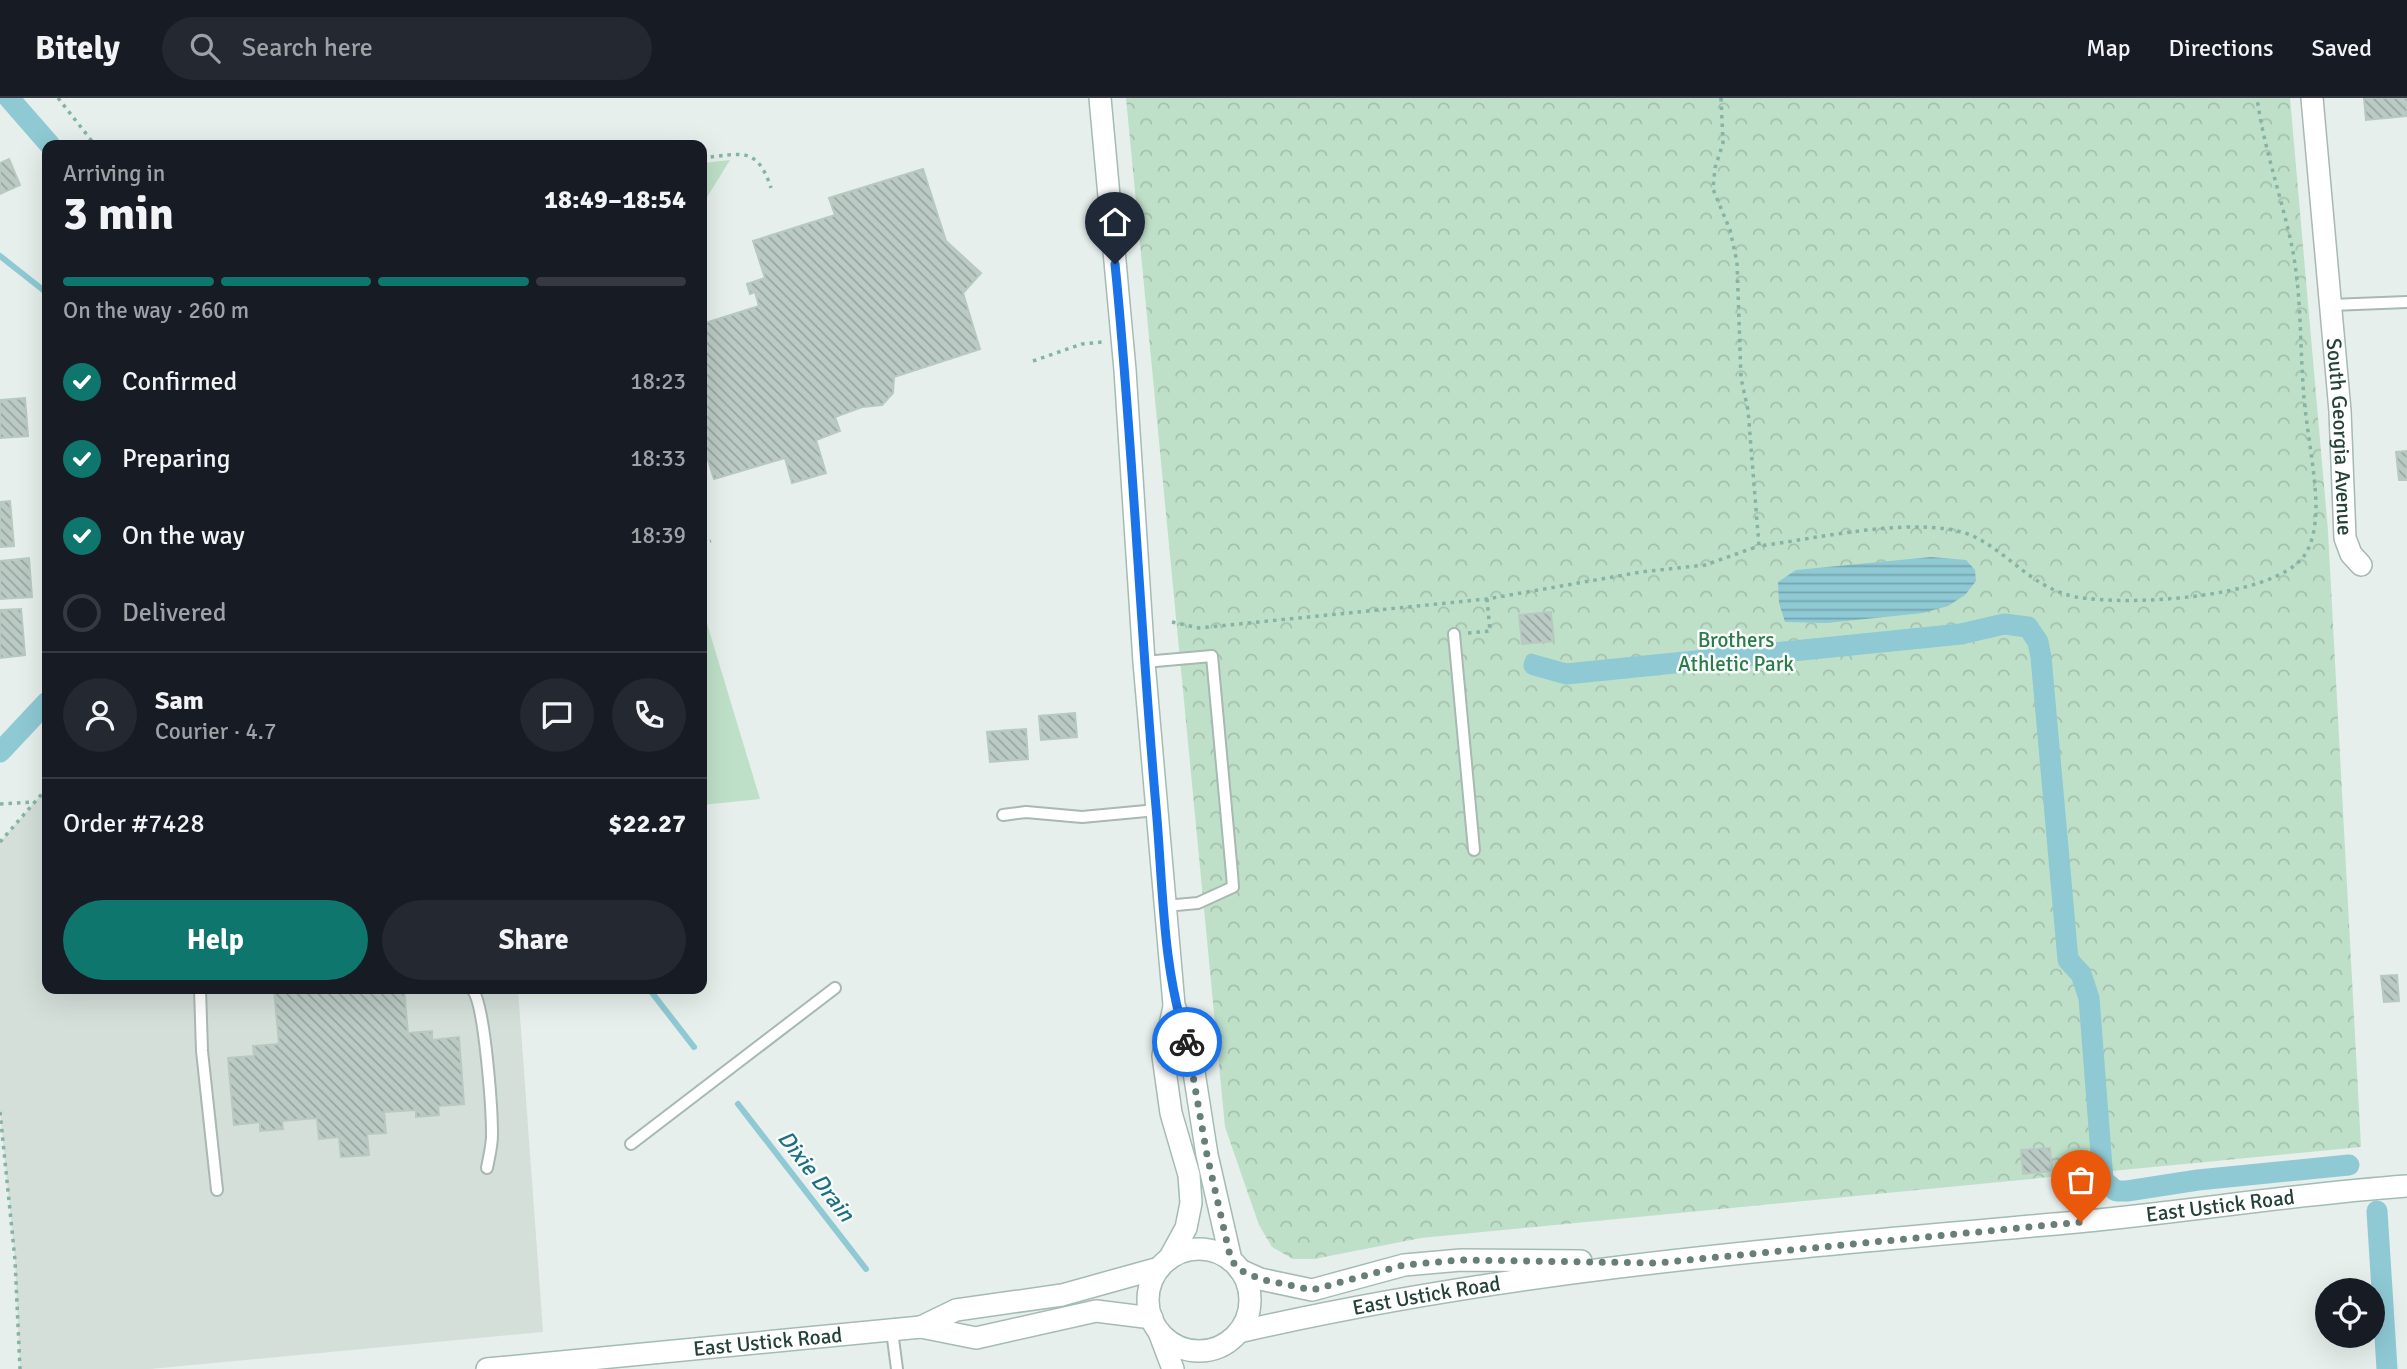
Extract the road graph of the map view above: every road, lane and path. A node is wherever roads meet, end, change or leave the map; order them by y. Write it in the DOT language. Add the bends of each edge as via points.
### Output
graph roads {
  1 [pos="58,98"];
  2 [pos="1100,98"];
  3 [pos="1721,98"];
  4 [pos="2258,98"];
  5 [pos="2312,98"];
  6 [pos="91,140"];
  7 [pos="707,158"];
  8 [pos="771,188"];
  9 [pos="2407,302"];
  10 [pos="2331,304"];
  11 [pos="1122,341"];
  12 [pos="1033,360"];
  13 [pos="711,541"];
  14 [pos="707,542"];
  15 [pos="1759,546"];
  16 [pos="2361,565"];
  17 [pos="1487,599"];
  18 [pos="1172,622"];
  19 [pos="1454,634"];
  20 [pos="1144,662"];
  21 [pos="42,793"];
  22 [pos="34,802"];
  23 [pos="0,804"];
  24 [pos="1157,810"];
  25 [pos="1003,815"];
  26 [pos="0,842"];
  27 [pos="1474,850"];
  28 [pos="1165,906"];
  29 [pos="835,988"];
  30 [pos="200,994"];
  31 [pos="476,994"];
  32 [pos="1174,1004"];
  33 [pos="0,1112"];
  34 [pos="631,1144"];
  35 [pos="487,1168"];
  36 [pos="2407,1186"];
  37 [pos="217,1190"];
  38 [pos="1164,1263"];
  39 [pos="1657,1263"];
  40 [pos="1236,1265"];
  41 [pos="1155,1324"];
  42 [pos="921,1327"];
  43 [pos="892,1331"];
  44 [pos="1234,1336"];
  45 [pos="20,1369"];
  46 [pos="488,1369"];
  47 [pos="897,1369"];
  48 [pos="1173,1369"];
  49 [pos="1217,1369"];
  1 -- 6 [label="path"];
  2 -- 11 [label="main road"];
  3 -- 15 [label="path" via="1723,143 1713,189 1737,262 1741,378 1748,410"];
  4 -- 15 [label="path" via="2298,288 2316,505 2314,530 2304,556 2281,576 2248,588 2102,600 2049,588 1979,539 1938,526"];
  5 -- 10 [label="main road, South Georgia Avenue"];
  7 -- 8 [label="path" via="757,159"];
  9 -- 10 [label="lane"];
  10 -- 16 [label="main road, South Georgia Avenue" via="2345,538"];
  11 -- 12 [label="path" via="1082,344"];
  11 -- 20 [label="main road"];
  13 -- 14 [label="path"];
  15 -- 17 [label="path" via="1704,565"];
  17 -- 18 [label="path" via="1199,628"];
  17 -- 19 [label="path" via="1490,631"];
  19 -- 27 [label="lane"];
  20 -- 24 [label="main road"];
  20 -- 28 [label="lane" via="1212,656 1233,887 1198,903"];
  21 -- 22 [label="path"];
  22 -- 23 [label="path"];
  22 -- 26 [label="path"];
  24 -- 25 [label="lane" via="1082,817 1026,812"];
  24 -- 28 [label="main road"];
  28 -- 32 [label="main road"];
  29 -- 34 [label="lane"];
  30 -- 37 [label="lane"];
  31 -- 35 [label="lane" via="493,1137"];
  32 -- 38 [label="main road" via="1163,1056 1191,1203 1186,1228"];
  32 -- 40 [label="main road" via="1191,1053 1207,1155"];
  33 -- 45 [label="path"];
  36 -- 39 [label="main road, East Ustick Road"];
  38 -- 40 [label="main road" via="1181,1252 1207,1249"];
  38 -- 41 [label="main road" via="1149,1292"];
  38 -- 42 [label="main road, East Ustick Road" via="1062,1295 956,1310"];
  39 -- 40 [label="main road, East Ustick Road" via="1461,1260 1404,1265 1312,1290 1272,1283"];
  39 -- 44 [label="main road, East Ustick Road" via="1458,1288"];
  40 -- 44 [label="main road" via="1247,1281 1250,1307"];
  41 -- 42 [label="main road, East Ustick Road" via="1096,1311 976,1338"];
  41 -- 44 [label="main road" via="1178,1346 1191,1350 1205,1350"];
  41 -- 48 [label="main road"];
  42 -- 43 [label="main road, East Ustick Road"];
  43 -- 46 [label="main road, East Ustick Road"];
  43 -- 47 [label="lane"];
  44 -- 49 [label="main road"];
}
